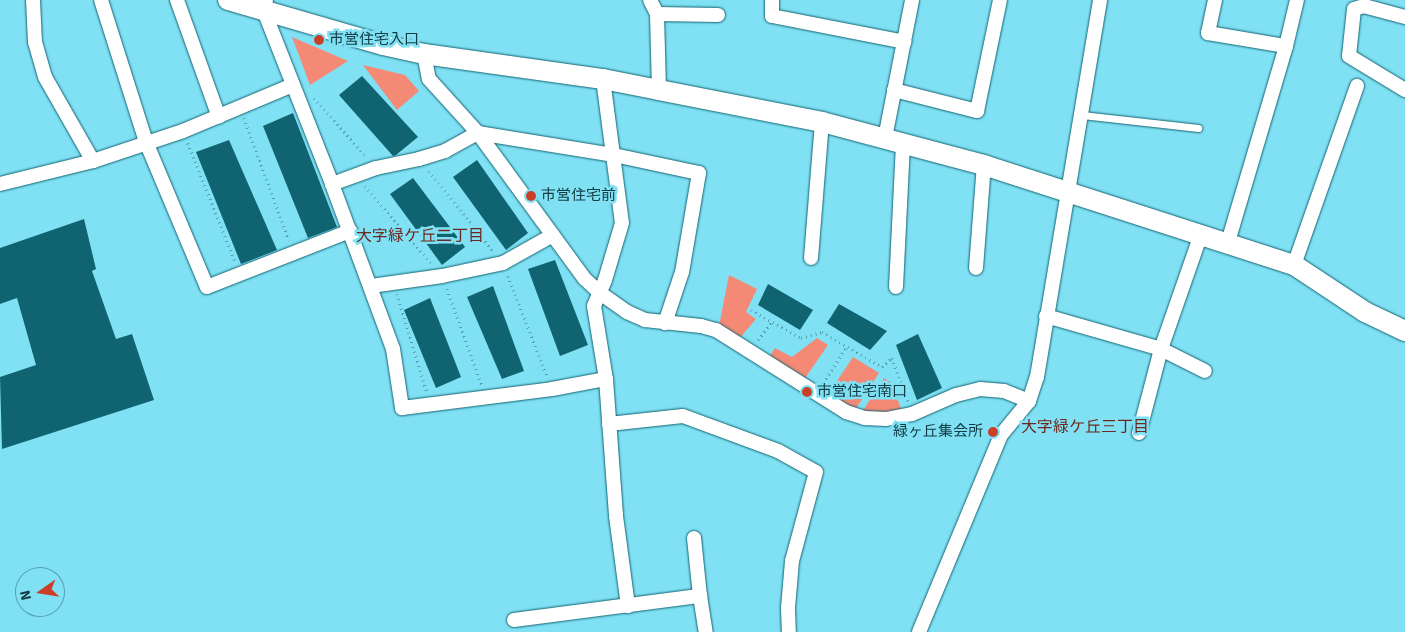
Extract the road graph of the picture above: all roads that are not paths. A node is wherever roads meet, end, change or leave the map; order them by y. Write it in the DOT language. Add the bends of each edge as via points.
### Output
graph roads {
  1 [pos="33,0"];
  2 [pos="101,0"];
  3 [pos="177,0"];
  4 [pos="230,0"];
  5 [pos="650,0"];
  6 [pos="772,0"];
  7 [pos="912,0"];
  8 [pos="1000,0"];
  9 [pos="1100,0"];
  10 [pos="1215,0"];
  11 [pos="1297,0"];
  12 [pos="265,6"];
  13 [pos="657,14"];
  14 [pos="718,15"];
  15 [pos="1405,17"];
  16 [pos="904,42"];
  17 [pos="1286,46"];
  18 [pos="424,54"];
  19 [pos="603,79"];
  20 [pos="294,85"];
  21 [pos="1357,86"];
  22 [pos="659,90"];
  23 [pos="894,90"];
  24 [pos="1405,90"];
  25 [pos="1082,115"];
  26 [pos="219,117"];
  27 [pos="822,122"];
  28 [pos="1198,128"];
  29 [pos="478,133"];
  30 [pos="146,142"];
  31 [pos="894,142"];
  32 [pos="614,155"];
  33 [pos="93,161"];
  34 [pos="984,165"];
  35 [pos="0,184"];
  36 [pos="332,184"];
  37 [pos="1068,192"];
  38 [pos="350,231"];
  39 [pos="1201,234"];
  40 [pos="554,235"];
  41 [pos="1228,242"];
  42 [pos="811,258"];
  43 [pos="1294,266"];
  44 [pos="976,268"];
  45 [pos="370,286"];
  46 [pos="896,287"];
  47 [pos="600,293"];
  48 [pos="1046,316"];
  49 [pos="665,323"];
  50 [pos="1405,331"];
  51 [pos="1161,349"];
  52 [pos="1205,371"];
  53 [pos="606,379"];
  54 [pos="1029,401"];
  55 [pos="609,424"];
  56 [pos="1140,434"];
  57 [pos="694,538"];
  58 [pos="700,596"];
  59 [pos="628,606"];
  60 [pos="514,620"];
  61 [pos="706,632"];
  62 [pos="789,632"];
  63 [pos="919,632"];
  1 -- 33 [label="street" via="35,42 45,77"];
  2 -- 30 [label="street"];
  3 -- 26 [label="street"];
  4 -- 12 [label="street"];
  5 -- 13 [label="street"];
  6 -- 16 [label="street" via="772,16"];
  7 -- 16 [label="street"];
  8 -- 23 [label="street" via="977,111"];
  9 -- 25 [label="street"];
  10 -- 17 [label="street" via="1208,33"];
  11 -- 17 [label="street"];
  12 -- 18 [label="street" via="383,45"];
  12 -- 20 [label="street"];
  13 -- 14 [label="street"];
  13 -- 22 [label="street"];
  15 -- 24 [label="street" via="1364,6 1354,9 1349,56"];
  16 -- 23 [label="street"];
  17 -- 41 [label="street"];
  18 -- 19 [label="street"];
  18 -- 29 [label="street" via="429,79"];
  19 -- 22 [label="street"];
  19 -- 32 [label="street"];
  20 -- 26 [label="street"];
  20 -- 36 [label="street"];
  21 -- 43 [label="street"];
  22 -- 27 [label="street"];
  23 -- 31 [label="street"];
  25 -- 28 [label="lane"];
  25 -- 37 [label="street"];
  26 -- 30 [label="street"];
  27 -- 31 [label="street"];
  27 -- 42 [label="street"];
  29 -- 32 [label="street"];
  29 -- 36 [label="street" via="445,151 419,160 376,168"];
  29 -- 40 [label="street"];
  30 -- 33 [label="street"];
  30 -- 38 [label="street" via="207,287"];
  31 -- 34 [label="street"];
  31 -- 46 [label="street"];
  32 -- 47 [label="street" via="622,223"];
  32 -- 49 [label="street" via="699,173 682,272"];
  33 -- 35 [label="street"];
  34 -- 37 [label="street"];
  34 -- 44 [label="street"];
  36 -- 38 [label="street"];
  37 -- 39 [label="street"];
  37 -- 48 [label="street"];
  38 -- 45 [label="street"];
  39 -- 41 [label="street"];
  39 -- 51 [label="street"];
  40 -- 45 [label="street" via="503,263"];
  40 -- 47 [label="street"];
  41 -- 43 [label="street"];
  43 -- 50 [label="street" via="1365,312"];
  45 -- 53 [label="street" via="393,349 402,408"];
  47 -- 49 [label="street" via="627,312 645,320"];
  47 -- 53 [label="street" via="594,306"];
  48 -- 51 [label="street"];
  48 -- 54 [label="street" via="1037,377"];
  49 -- 54 [label="street" via="716,330 846,412 865,418 886,419 912,414 956,395 980,389 1004,391"];
  51 -- 52 [label="street"];
  51 -- 56 [label="street"];
  53 -- 55 [label="street"];
  54 -- 63 [label="street" via="1001,435"];
  55 -- 59 [label="street" via="616,516"];
  55 -- 62 [label="street" via="684,416 778,451 816,472 792,561"];
  57 -- 58 [label="street"];
  58 -- 59 [label="street"];
  58 -- 61 [label="street"];
  59 -- 60 [label="street"];
}
